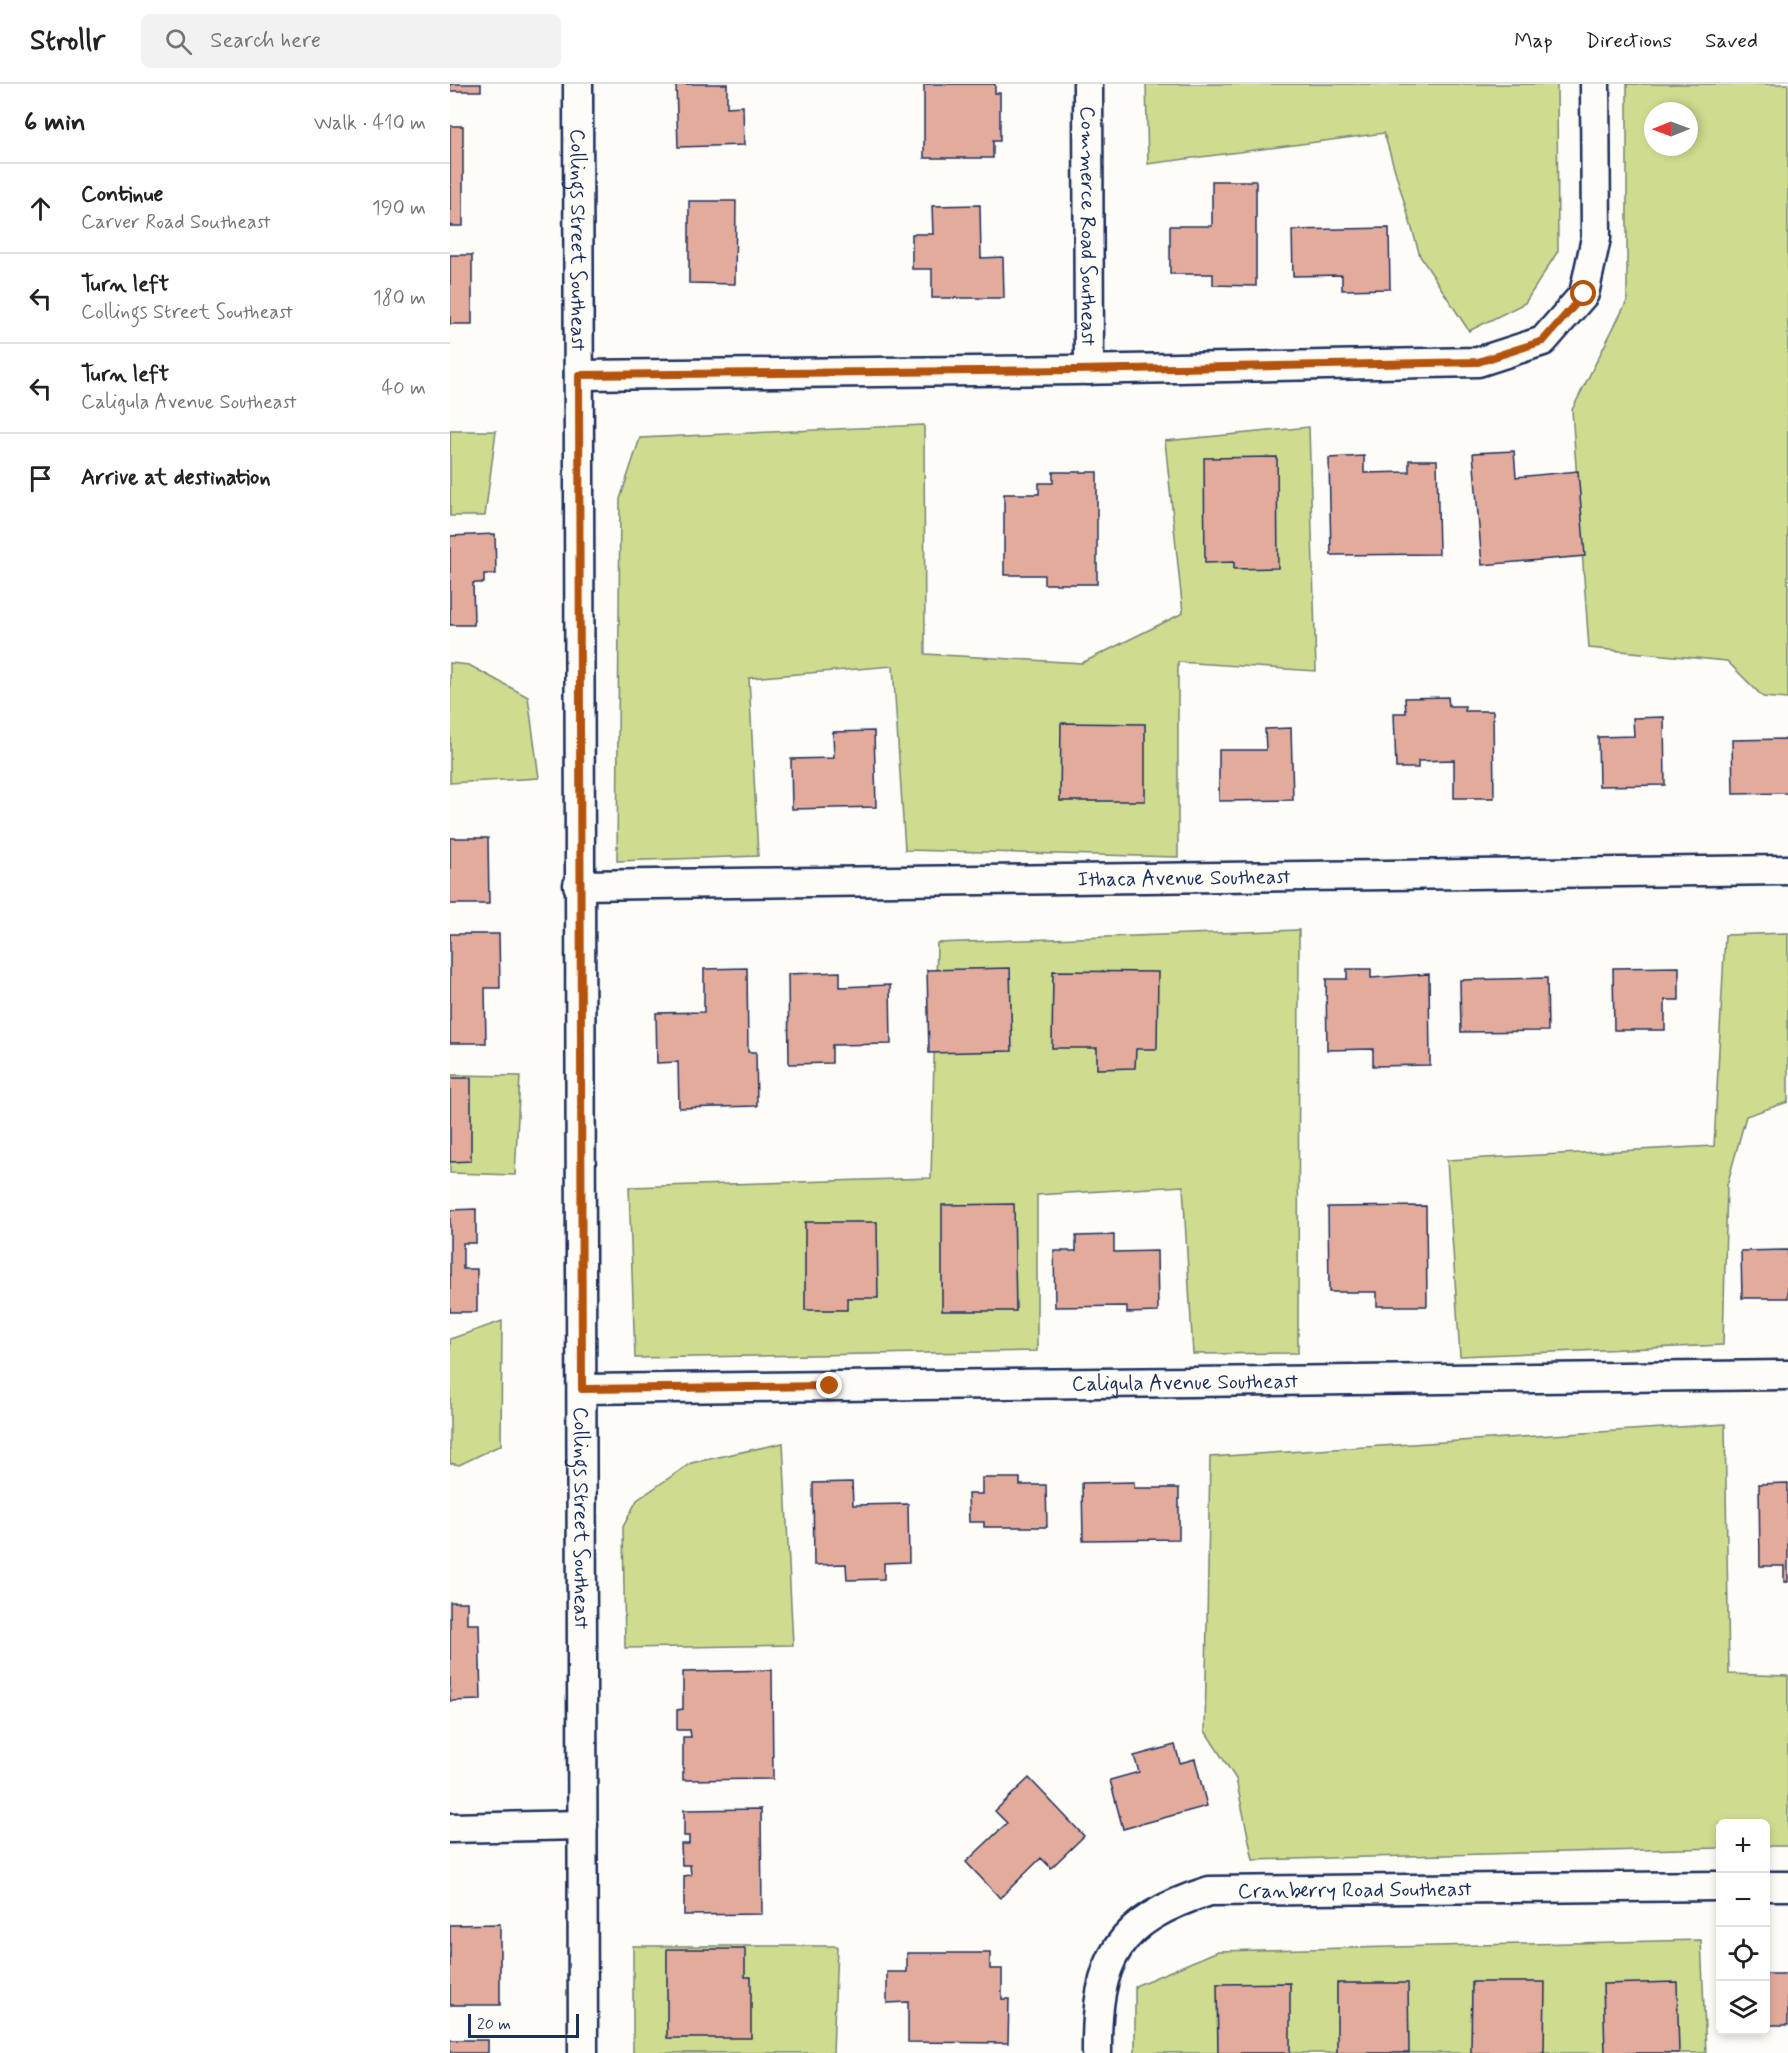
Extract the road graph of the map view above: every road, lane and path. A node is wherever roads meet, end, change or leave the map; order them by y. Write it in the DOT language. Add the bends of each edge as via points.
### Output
graph roads {
  1 [pos="578,84"];
  2 [pos="1089,84"];
  3 [pos="1595,84"];
  4 [pos="1089,370"];
  5 [pos="579,375"];
  6 [pos="1788,870"];
  7 [pos="578,885"];
  8 [pos="1788,1375"];
  9 [pos="582,1389"];
  10 [pos="582,1825"];
  11 [pos="450,1827"];
  12 [pos="1716,1886"];
  13 [pos="1770,1886"];
  14 [pos="1788,1886"];
  15 [pos="583,2053"];
  16 [pos="1096,2053"];
  1 -- 5 [label="street, Collings Street Southeast"];
  2 -- 4 [label="street, Commerce Road Southeast"];
  3 -- 4 [label="street" via="1596,238 1584,294 1543,341 1478,362"];
  4 -- 5 [label="street"];
  5 -- 7 [label="street, Collings Street Southeast"];
  6 -- 7 [label="street, Ithaca Avenue Southeast"];
  7 -- 9 [label="street, Collings Street Southeast"];
  8 -- 9 [label="street, Caligula Avenue Southeast"];
  9 -- 10 [label="street, Collings Street Southeast"];
  10 -- 11 [label="street"];
  10 -- 15 [label="street, Collings Street Southeast"];
  12 -- 16 [label="street, Cranberry Road Southeast" via="1209,1891 1172,1903 1141,1921 1110,1957 1096,2013"];
  13 -- 14 [label="street"];
}
